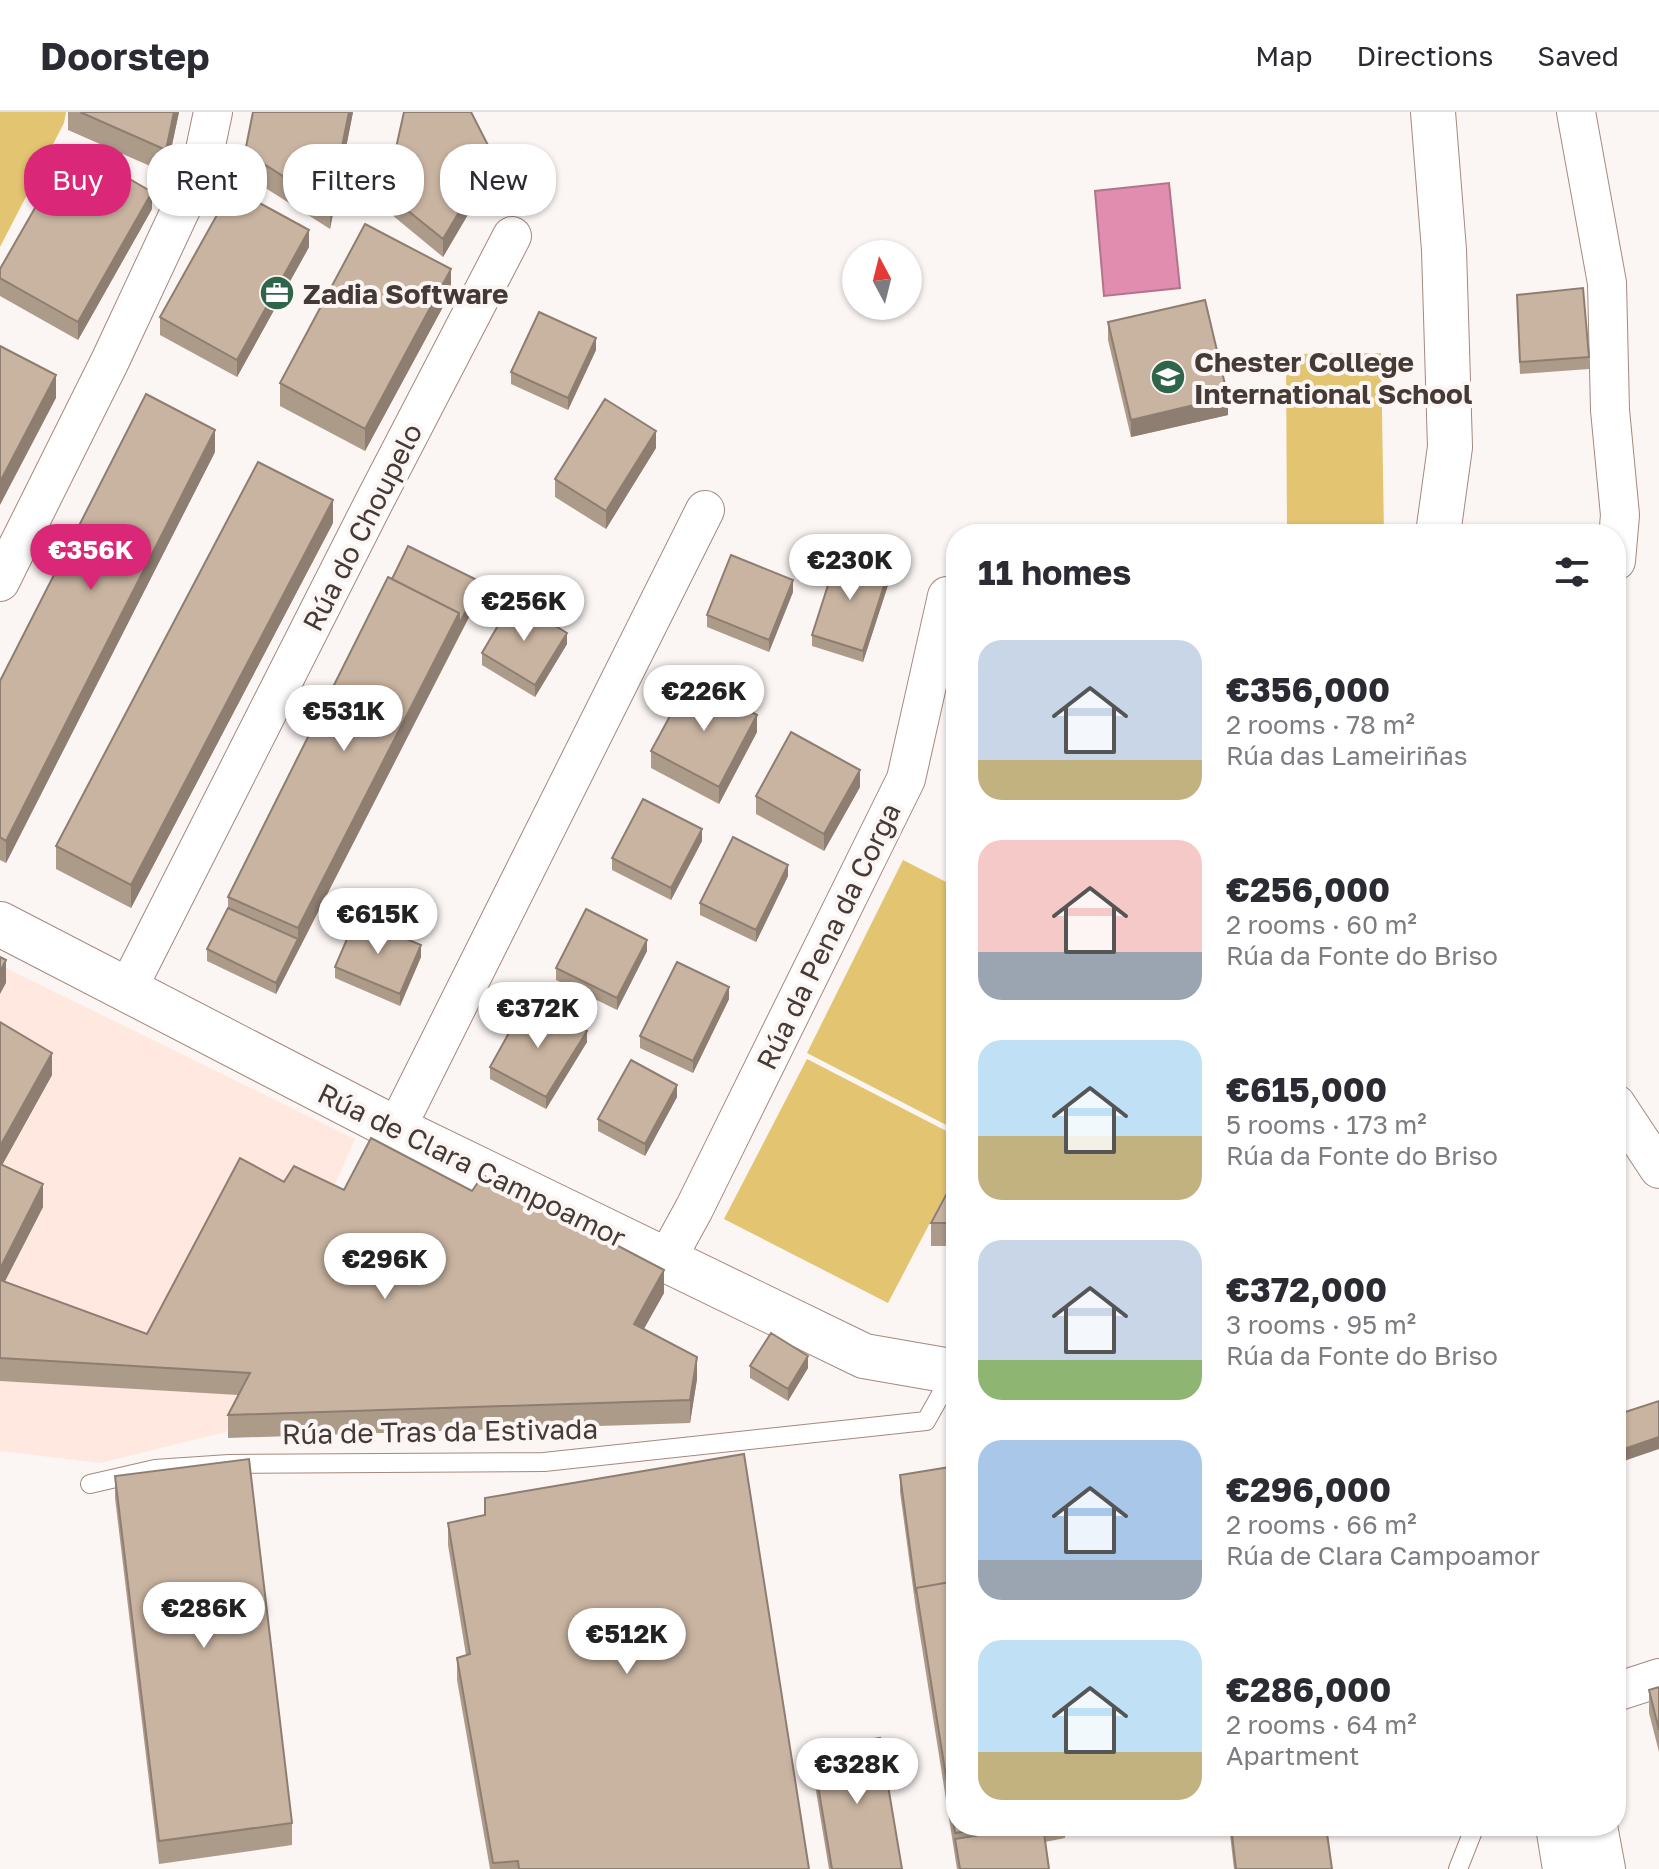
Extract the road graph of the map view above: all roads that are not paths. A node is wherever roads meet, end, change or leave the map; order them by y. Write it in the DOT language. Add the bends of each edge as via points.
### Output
graph roads {
  1 [pos="213,112"];
  2 [pos="1433,112"];
  3 [pos="1576,112"];
  4 [pos="512,236"];
  5 [pos="705,510"];
  6 [pos="1439,524"];
  7 [pos="1619,524"];
  8 [pos="0,582"];
  9 [pos="946,600"];
  10 [pos="0,924"];
  11 [pos="127,990"];
  12 [pos="1626,1119"];
  13 [pos="396,1129"];
  14 [pos="1659,1169"];
  15 [pos="666,1260"];
  16 [pos="946,1369"];
  17 [pos="946,1386"];
  18 [pos="90,1484"];
  19 [pos="1659,1678"];
  20 [pos="1626,1689"];
  21 [pos="1471,1836"];
  22 [pos="1542,1836"];
  23 [pos="1569,1836"];
  24 [pos="1594,1860"];
  25 [pos="1458,1869"];
  26 [pos="1547,1869"];
  1 -- 8 [label="street" via="202,164"];
  2 -- 6 [label="street" via="1450,447"];
  3 -- 7 [label="street" via="1607,283"];
  4 -- 11 [label="street, Rúa do Choupelo"];
  5 -- 13 [label="street"];
  9 -- 15 [label="street, Rúa da Pena da Corga" via="906,779"];
  10 -- 11 [label="street, Rúa de Clara Campoamor"];
  11 -- 13 [label="street, Rúa de Clara Campoamor"];
  12 -- 14 [label="street"];
  13 -- 15 [label="street, Rúa de Clara Campoamor"];
  15 -- 16 [label="street, Rúa de Clara Campoamor" via="864,1356"];
  17 -- 18 [label="lane, Rúa de Tras da Estivada" via="926,1421 544,1462 229,1464 155,1469"];
  19 -- 20 [label="street"];
  21 -- 25 [label="lane"];
  22 -- 26 [label="street"];
  23 -- 24 [label="street"];
}
